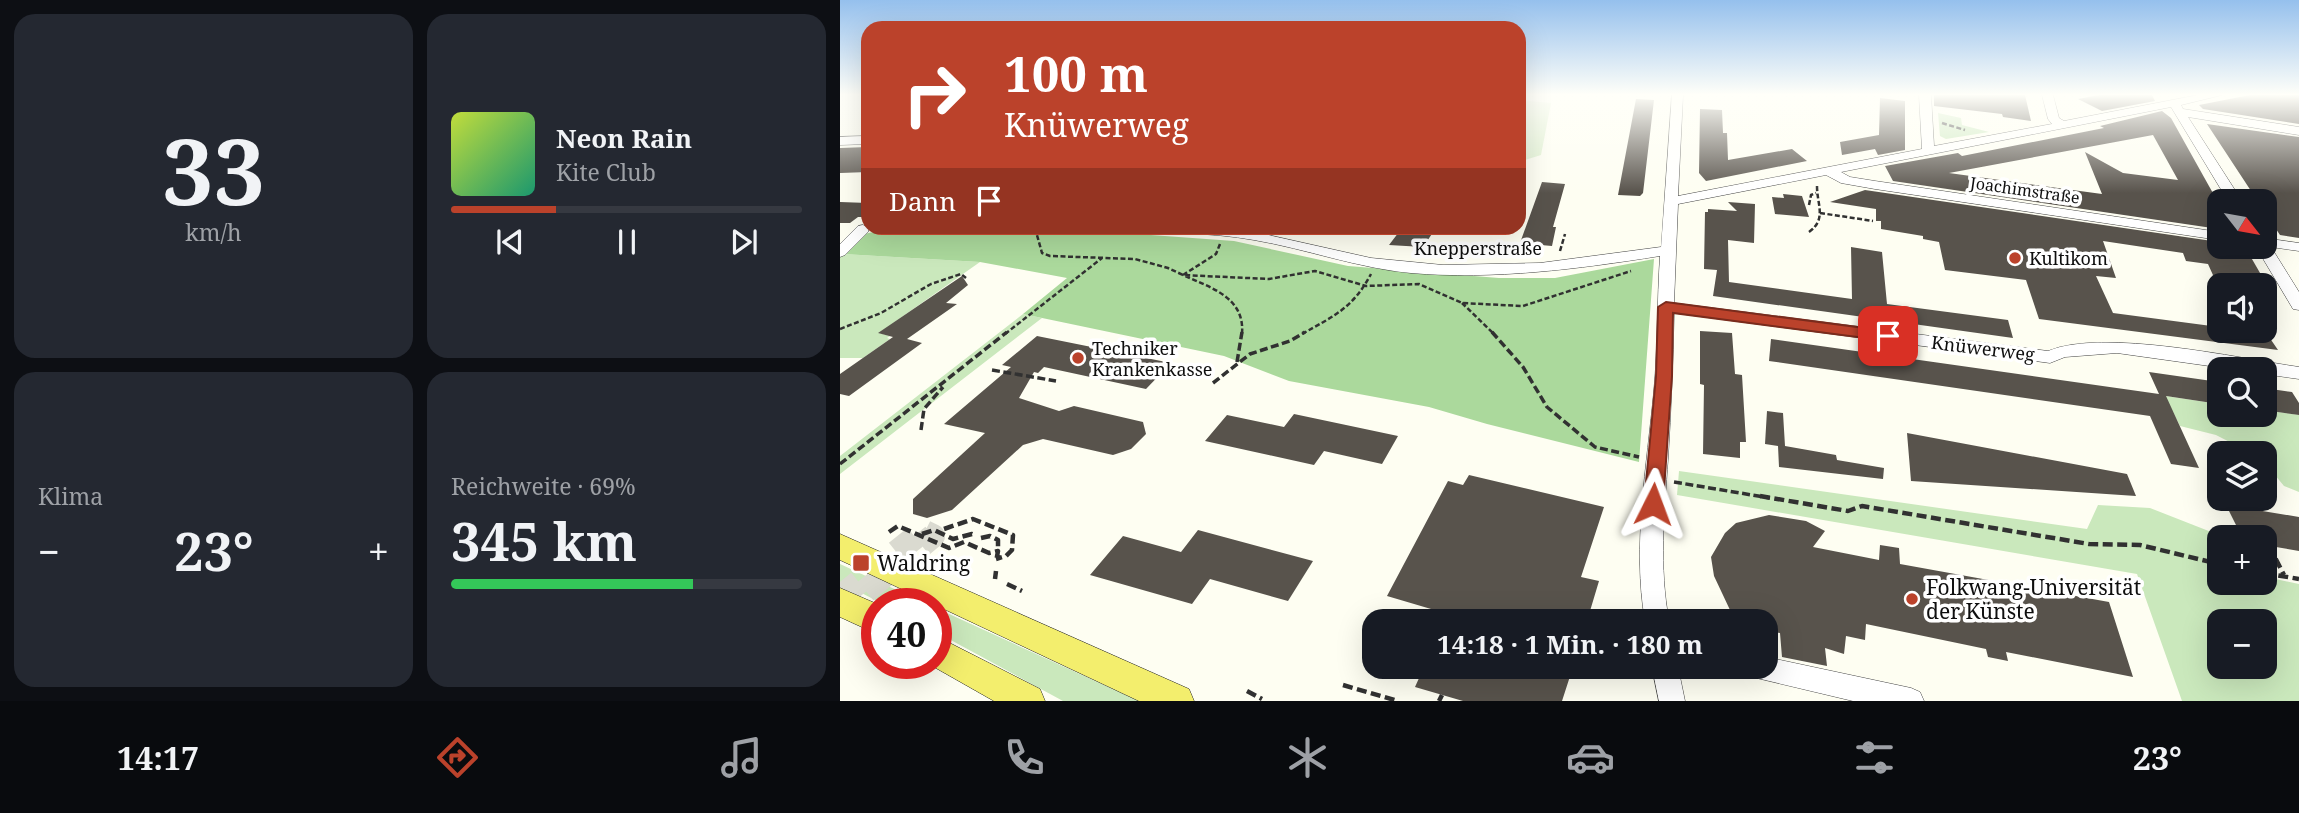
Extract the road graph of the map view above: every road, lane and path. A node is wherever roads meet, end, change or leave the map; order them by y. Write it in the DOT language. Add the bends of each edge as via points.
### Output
graph roads {
  1 [pos="1676,128"];
  2 [pos="1927,128"];
  3 [pos="1956,128"];
  4 [pos="2053,128"];
  5 [pos="2189,128"];
  6 [pos="2282,128"];
  7 [pos="2299,131"];
  8 [pos="861,140"];
  9 [pos="840,141"];
  10 [pos="1984,141"];
  11 [pos="1928,151"];
  12 [pos="1824,172"];
  13 [pos="2228,189"];
  14 [pos="1816,193"];
  15 [pos="1672,201"];
  16 [pos="1809,205"];
  17 [pos="1820,214"];
  18 [pos="1873,221"];
  19 [pos="861,229"];
  20 [pos="1809,232"];
  21 [pos="840,233"];
  22 [pos="861,233"];
  23 [pos="2207,234"];
  24 [pos="1037,235"];
  25 [pos="1228,235"];
  26 [pos="1244,235"];
  27 [pos="2277,245"];
  28 [pos="2299,247"];
  29 [pos="1669,250"];
  30 [pos="840,252"];
  31 [pos="1104,256"];
  32 [pos="2273,259"];
  33 [pos="1641,268"];
  34 [pos="1182,275"];
  35 [pos="966,278"];
  36 [pos="1367,284"];
  37 [pos="1462,303"];
  38 [pos="2299,305"];
  39 [pos="1666,307"];
  40 [pos="840,329"];
  41 [pos="1237,362"];
  42 [pos="992,370"];
  43 [pos="2299,373"];
  44 [pos="947,381"];
  45 [pos="1056,382"];
  46 [pos="1213,383"];
  47 [pos="921,430"];
  48 [pos="840,464"];
  49 [pos="1655,479"];
  50 [pos="944,529"];
  51 [pos="889,532"];
  52 [pos="920,535"];
  53 [pos="840,546"];
  54 [pos="998,551"];
  55 [pos="2207,561"];
  56 [pos="2277,562"];
  57 [pos="996,571"];
  58 [pos="2277,575"];
  59 [pos="2285,577"];
  60 [pos="995,579"];
  61 [pos="2299,579"];
  62 [pos="1007,584"];
  63 [pos="1022,591"];
  64 [pos="840,602"];
  65 [pos="1655,609"];
  66 [pos="861,612"];
  67 [pos="952,660"];
  68 [pos="1778,671"];
  69 [pos="1667,679"];
  70 [pos="1343,685"];
  71 [pos="1247,691"];
  72 [pos="1262,699"];
  73 [pos="1028,701"];
  74 [pos="1177,701"];
  75 [pos="1398,701"];
  76 [pos="1672,701"];
  77 [pos="1911,701"];
  1 -- 15 [label="street"];
  2 -- 11 [label="street"];
  3 -- 10 [label="path"];
  4 -- 10 [label="street"];
  5 -- 13 [label="street"];
  6 -- 7 [label="street"];
  8 -- 9 [label="street"];
  10 -- 11 [label="street"];
  11 -- 12 [label="street"];
  12 -- 14 [label="path"];
  12 -- 15 [label="street"];
  12 -- 23 [label="street, Joachimstraße" via="1874,185"];
  14 -- 16 [label="path"];
  14 -- 17 [label="path" via="1821,197"];
  15 -- 29 [label="street"];
  17 -- 18 [label="path"];
  17 -- 20 [label="path" via="1819,224"];
  19 -- 21 [label="street"];
  22 -- 30 [label="street"];
  24 -- 31 [label="path" via="1042,253 1050,256"];
  25 -- 34 [label="path" via="1216,254"];
  26 -- 29 [label="street, Knepperstraße" via="1353,259 1457,270 1541,269"];
  27 -- 28 [label="street"];
  29 -- 39 [label="street"];
  31 -- 34 [label="path" via="1141,260"];
  31 -- 44 [label="path"];
  32 -- 38 [label="street"];
  33 -- 37 [label="path" via="1523,306"];
  34 -- 36 [label="path" via="1269,279 1315,271"];
  34 -- 41 [label="path" via="1232,300 1242,311 1244,337"];
  35 -- 40 [label="path" via="961,274 927,283 885,311"];
  36 -- 37 [label="path" via="1419,284"];
  36 -- 41 [label="path" via="1359,297 1309,332"];
  37 -- 49 [label="path" via="1523,367 1547,407 1595,447 1639,457"];
  39 -- 43 [label="street, Knüwerweg" via="2050,357 2059,351 2117,347"];
  39 -- 49 [label="street"];
  41 -- 46 [label="path"];
  42 -- 45 [label="path"];
  44 -- 47 [label="path" via="924,409"];
  44 -- 48 [label="path"];
  49 -- 55 [label="path" via="1848,511 1862,506 2089,544 2113,540 2143,543"];
  49 -- 65 [label="street" via="1651,587"];
  50 -- 54 [label="path" via="973,519 1013,536 1012,550 996,561"];
  51 -- 52 [label="path" via="898,526"];
  52 -- 54 [label="path" via="949,548 964,542 989,553"];
  52 -- 54 [label="path" via="934,530 953,539 965,534 990,536 998,540"];
  53 -- 74 [label="main road"];
  56 -- 59 [label="path"];
  57 -- 60 [label="path"];
  58 -- 59 [label="path"];
  59 -- 61 [label="path"];
  62 -- 63 [label="path"];
  64 -- 66 [label="main road"];
  67 -- 73 [label="main road"];
  68 -- 77 [label="street"];
  69 -- 76 [label="street"];
  70 -- 75 [label="path"];
  71 -- 72 [label="path"];
}
